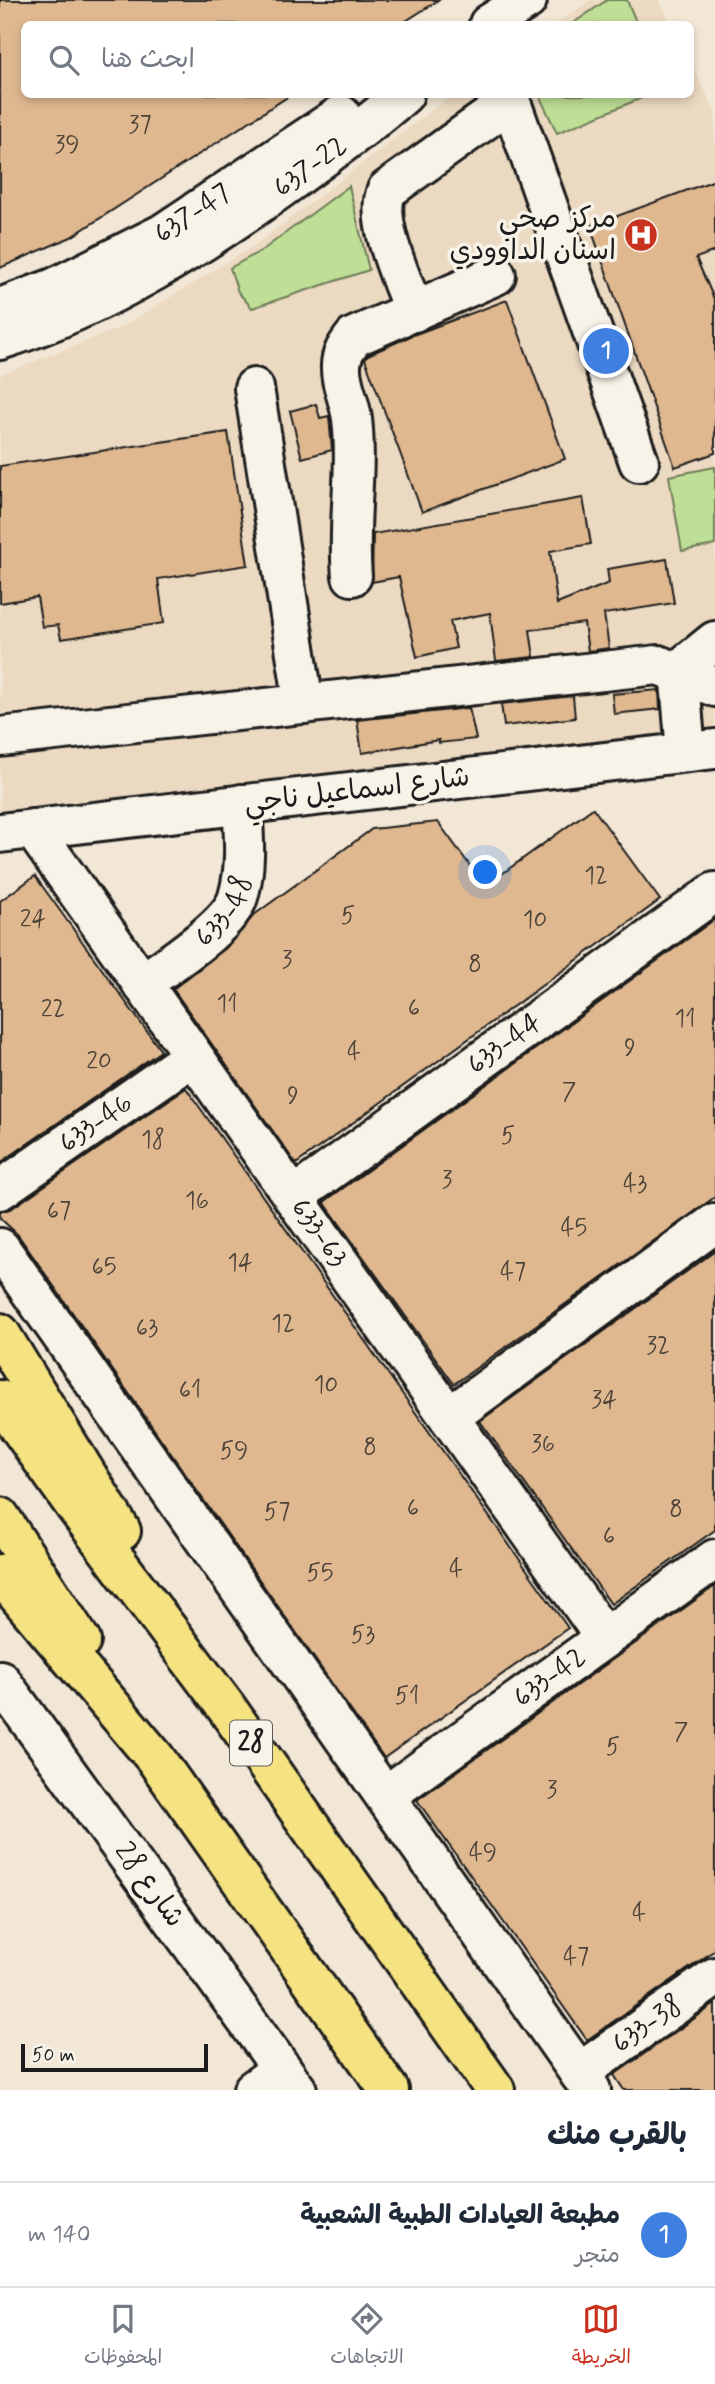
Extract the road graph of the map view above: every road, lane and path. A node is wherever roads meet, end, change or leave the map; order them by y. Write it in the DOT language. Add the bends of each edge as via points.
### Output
graph roads {
  1 [pos="527,0"];
  2 [pos="494,21"];
  3 [pos="367,98"];
  4 [pos="399,98"];
  5 [pos="509,98"];
  6 [pos="496,275"];
  7 [pos="0,309"];
  8 [pos="414,312"];
  9 [pos="0,340"];
  10 [pos="254,388"];
  11 [pos="639,462"];
  12 [pos="352,576"];
  13 [pos="715,641"];
  14 [pos="678,670"];
  15 [pos="715,687"];
  16 [pos="304,704"];
  17 [pos="0,737"];
  18 [pos="700,751"];
  19 [pos="242,804"];
  20 [pos="16,831"];
  21 [pos="715,891"];
  22 [pos="142,984"];
  23 [pos="193,1056"];
  24 [pos="0,1190"];
  25 [pos="293,1197"];
  26 [pos="715,1223"];
  27 [pos="0,1248"];
  28 [pos="0,1333"];
  29 [pos="0,1400"];
  30 [pos="449,1416"];
  31 [pos="0,1517"];
  32 [pos="715,1559"];
  33 [pos="0,1574"];
  34 [pos="605,1638"];
  35 [pos="0,1680"];
  36 [pos="226,1707"];
  37 [pos="155,1758"];
  38 [pos="385,1796"];
  39 [pos="715,1978"];
  40 [pos="585,2082"];
  41 [pos="277,2083"];
  42 [pos="389,2090"];
  43 [pos="495,2090"];
  1 -- 2 [label="street"];
  3 -- 7 [label="street, 637-47" via="162,234 54,288"];
  4 -- 9 [label="street, 637-22" via="221,231 125,288"];
  5 -- 8 [label="street" via="387,190 382,200"];
  5 -- 11 [label="street"];
  6 -- 8 [label="street"];
  8 -- 12 [label="street" via="354,337 343,352 340,367 352,417 354,468 348,539"];
  10 -- 16 [label="street"];
  13 -- 14 [label="street"];
  14 -- 15 [label="street"];
  14 -- 16 [label="street" via="658,665"];
  14 -- 18 [label="street"];
  16 -- 17 [label="street"];
  18 -- 19 [label="street, شارع اسماعيل ناجي"];
  19 -- 20 [label="street, شارع اسماعيل ناجي"];
  19 -- 22 [label="street, 633-48" via="244,851 238,899 222,922"];
  20 -- 22 [label="street, 633-63"];
  21 -- 25 [label="street, 633-44"];
  22 -- 23 [label="street, 633-63"];
  23 -- 24 [label="street, 633-46"];
  23 -- 25 [label="street, 633-63"];
  25 -- 30 [label="street, 633-63"];
  26 -- 30 [label="street"];
  27 -- 38 [label="street"];
  28 -- 36 [label="highway"];
  29 -- 36 [label="highway, 28"];
  30 -- 34 [label="street, 633-63"];
  31 -- 37 [label="highway"];
  32 -- 34 [label="street, 633-42"];
  33 -- 37 [label="highway"];
  34 -- 38 [label="street, 633-42"];
  35 -- 41 [label="street, شارع 28"];
  36 -- 43 [label="highway, 28"];
  37 -- 42 [label="highway"];
  38 -- 40 [label="street"];
  39 -- 40 [label="street, 633-38"];
}
